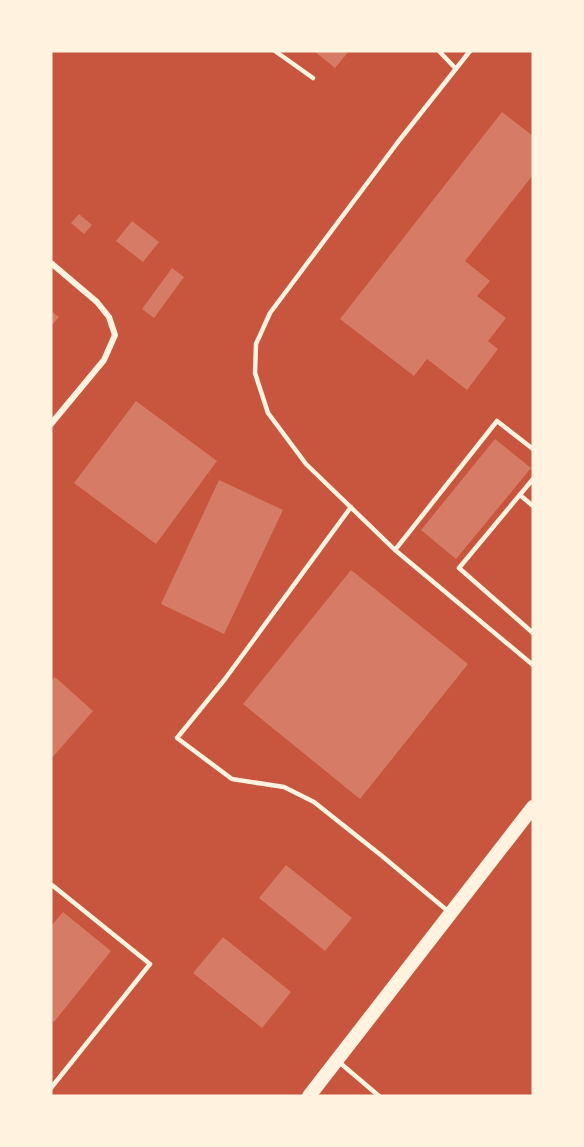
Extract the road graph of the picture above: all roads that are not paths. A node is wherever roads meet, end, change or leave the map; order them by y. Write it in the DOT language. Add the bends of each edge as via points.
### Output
graph roads {
  1 [pos="275,51"];
  2 [pos="439,51"];
  3 [pos="470,51"];
  4 [pos="456,69"];
  5 [pos="313,78"];
  6 [pos="51,263"];
  7 [pos="51,424"];
  8 [pos="533,449"];
  9 [pos="533,479"];
  10 [pos="520,495"];
  11 [pos="533,506"];
  12 [pos="351,507"];
  13 [pos="394,550"];
  14 [pos="533,633"];
  15 [pos="533,665"];
  16 [pos="533,807"];
  17 [pos="51,886"];
  18 [pos="452,915"];
  19 [pos="336,1061"];
  20 [pos="51,1088"];
  21 [pos="309,1096"];
  22 [pos="379,1096"];
  1 -- 5 [label="lane"];
  2 -- 4 [label="lane"];
  3 -- 4 [label="lane"];
  4 -- 12 [label="lane" via="270,313 256,344 255,373 268,413 306,464"];
  6 -- 7 [label="street" via="97,302 109,317 115,335 104,360"];
  8 -- 13 [label="lane" via="497,421"];
  9 -- 10 [label="lane"];
  10 -- 11 [label="lane"];
  10 -- 14 [label="lane" via="459,568"];
  12 -- 13 [label="lane"];
  12 -- 18 [label="lane" via="177,738 232,779 284,787 314,802"];
  13 -- 15 [label="lane"];
  16 -- 18 [label="main road"];
  17 -- 20 [label="lane" via="150,964"];
  18 -- 19 [label="main road"];
  19 -- 21 [label="main road"];
  19 -- 22 [label="lane"];
}
